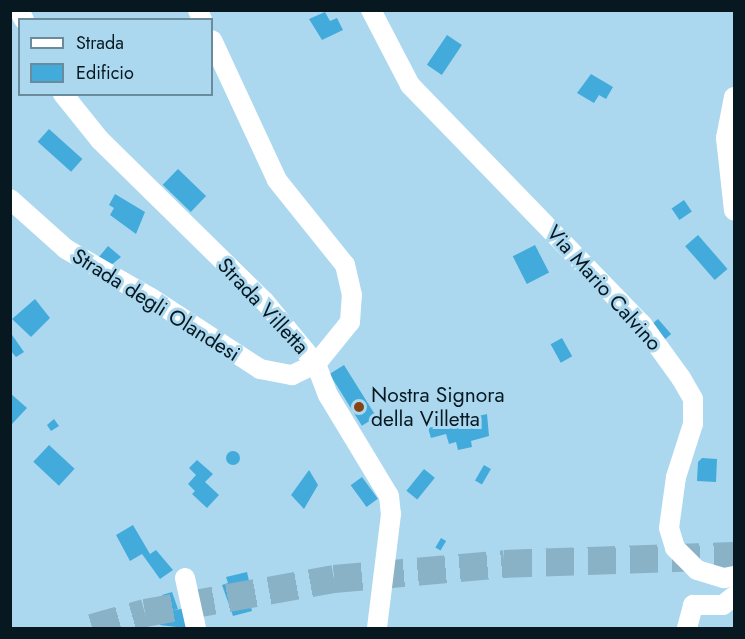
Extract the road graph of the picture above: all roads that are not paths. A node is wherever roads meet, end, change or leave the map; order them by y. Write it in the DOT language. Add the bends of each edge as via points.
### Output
graph roads {
  1 [pos="371,10"];
  2 [pos="213,42"];
  3 [pos="65,96"];
  4 [pos="735,97"];
  5 [pos="10,199"];
  6 [pos="735,211"];
  7 [pos="316,364"];
  8 [pos="735,576"];
  9 [pos="185,578"];
  10 [pos="735,596"];
  11 [pos="196,628"];
  12 [pos="377,628"];
  13 [pos="687,628"];
  1 -- 8 [label="street, Via Mario Calvino" via="410,85 642,324 681,378 693,399 693,423 676,477 669,528 675,548 697,570 724,578"];
  2 -- 7 [label="street" via="278,180 345,265 352,295 350,322"];
  3 -- 7 [label="street, Strada Villetta" via="100,140 265,302"];
  4 -- 6 [label="street" via="726,138"];
  5 -- 7 [label="street, Strada degli Olandesi" via="66,249 151,298 260,369 292,375"];
  7 -- 12 [label="street, Strada Villetta" via="328,395 389,496 391,514"];
  9 -- 11 [label="street"];
  10 -- 13 [label="street" via="723,605 693,605"];
}
